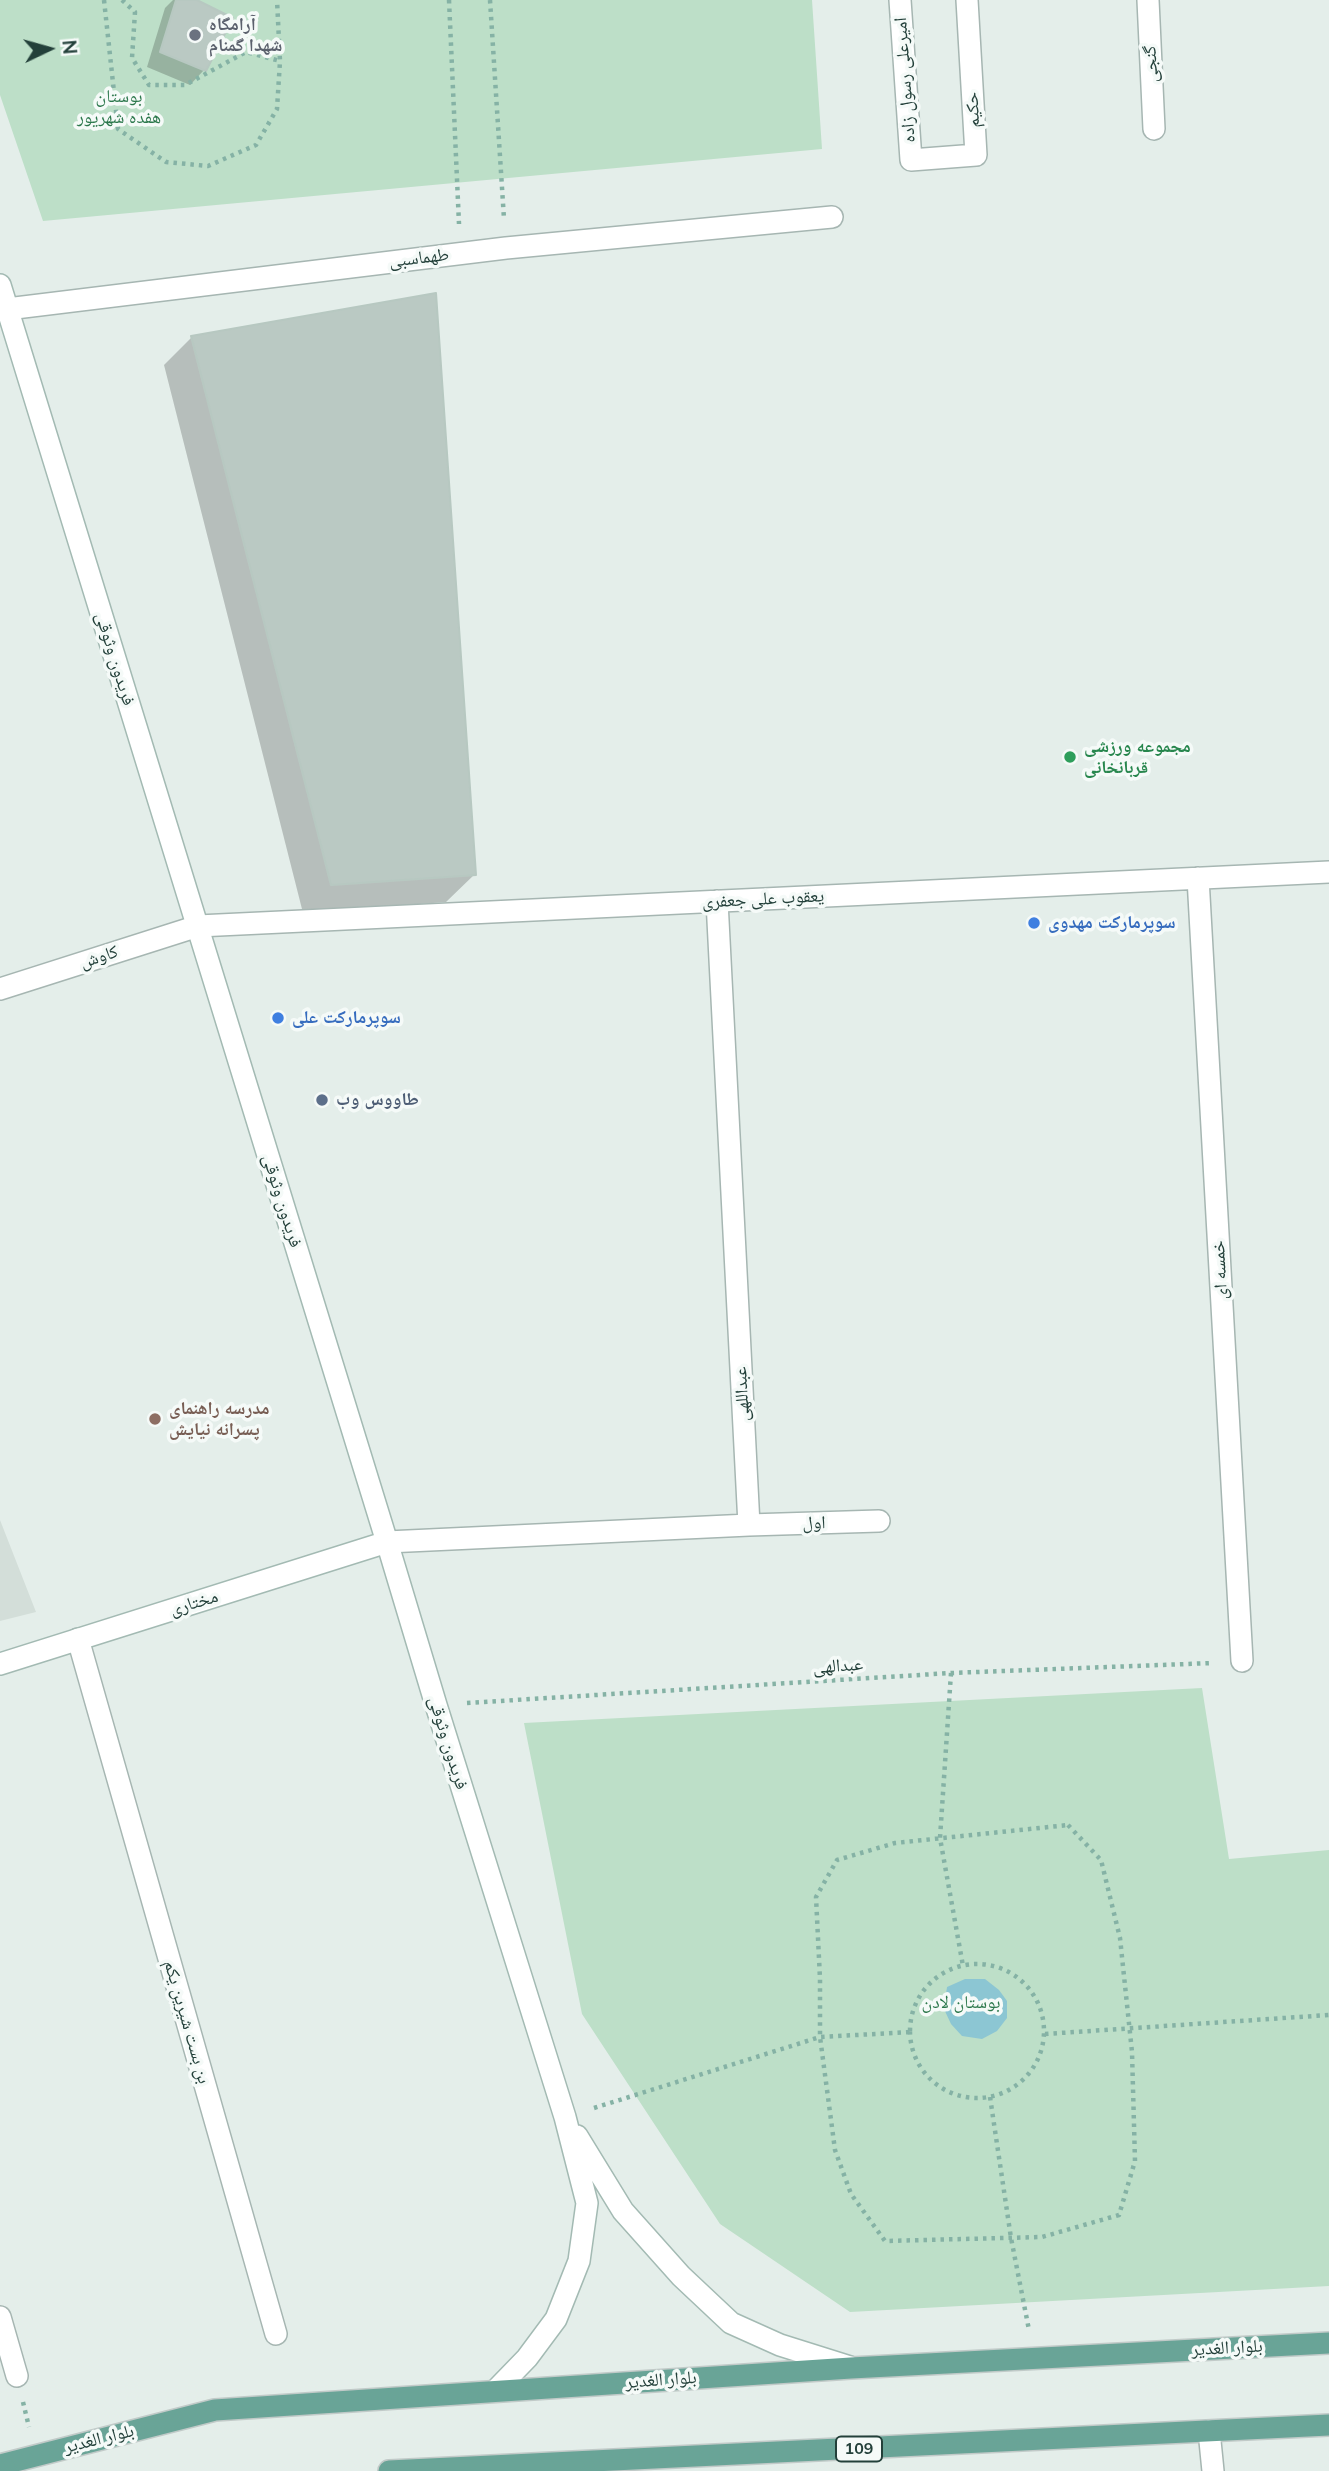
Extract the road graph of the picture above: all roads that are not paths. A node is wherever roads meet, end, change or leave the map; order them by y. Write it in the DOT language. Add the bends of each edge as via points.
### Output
graph roads {
  1 [pos="900,0"];
  2 [pos="967,0"];
  3 [pos="1148,0"];
  4 [pos="1154,129"];
  5 [pos="911,160"];
  6 [pos="832,217"];
  7 [pos="0,285"];
  8 [pos="7,309"];
  9 [pos="1329,872"];
  10 [pos="1198,878"];
  11 [pos="717,901"];
  12 [pos="198,926"];
  13 [pos="0,989"];
  14 [pos="879,1521"];
  15 [pos="749,1525"];
  16 [pos="387,1542"];
  17 [pos="78,1639"];
  18 [pos="1242,1661"];
  19 [pos="0,1664"];
  20 [pos="565,2117"];
  21 [pos="0,2317"];
  22 [pos="276,2334"];
  23 [pos="1329,2343"];
  24 [pos="851,2368"];
  25 [pos="17,2376"];
  26 [pos="495,2391"];
  27 [pos="1329,2425"];
  28 [pos="1209,2431"];
  29 [pos="0,2465"];
  30 [pos="389,2471"];
  31 [pos="1213,2471"];
  1 -- 5 [label="street, امیرعلی رسول زاده"];
  2 -- 5 [label="street, حکیم" via="976,155"];
  3 -- 4 [label="street, گنجی"];
  6 -- 8 [label="street, طهماسبی" via="460,253"];
  7 -- 8 [label="street, فریدون وثوقی"];
  8 -- 12 [label="street, فریدون وثوقی"];
  9 -- 10 [label="street, یعقوب علی جعفری"];
  10 -- 11 [label="street, یعقوب علی جعفری"];
  10 -- 18 [label="street, خمسه ای"];
  11 -- 12 [label="street, یعقوب علی جعفری"];
  11 -- 15 [label="street, عبداللهی"];
  12 -- 13 [label="street, کاوش"];
  12 -- 16 [label="street, فریدون وثوقی"];
  14 -- 15 [label="street, اول"];
  15 -- 16 [label="street"];
  16 -- 17 [label="street, مختاری"];
  16 -- 20 [label="street, فریدون وثوقی"];
  17 -- 19 [label="street, مختاری"];
  17 -- 22 [label="street, بن بست شیرین یکم"];
  20 -- 24 [label="street" via="623,2211 731,2323"];
  20 -- 26 [label="street" via="587,2203 579,2261 556,2319"];
  21 -- 25 [label="street"];
  23 -- 24 [label="main road, بلوار الغدیر"];
  24 -- 26 [label="main road, بلوار الغدیر"];
  26 -- 29 [label="main road, بلوار الغدیر" via="215,2410"];
  27 -- 28 [label="main road, 109"];
  28 -- 30 [label="main road, 109"];
  28 -- 31 [label="street"];
}
